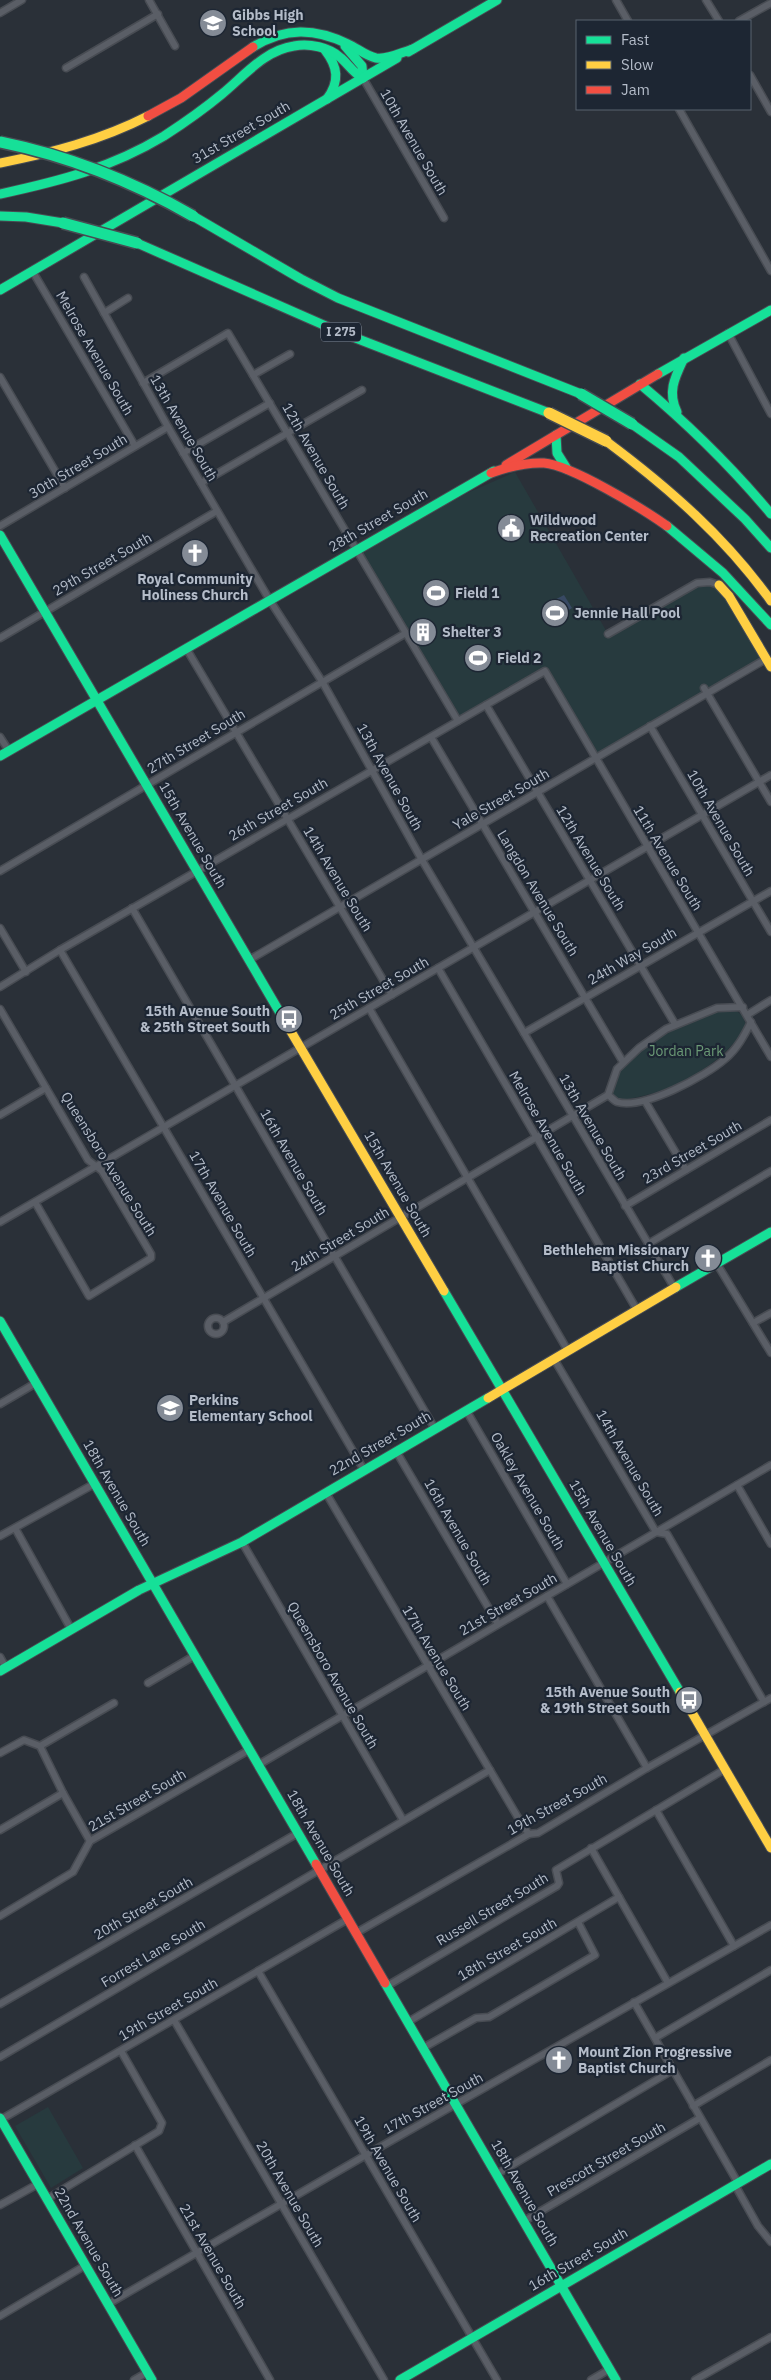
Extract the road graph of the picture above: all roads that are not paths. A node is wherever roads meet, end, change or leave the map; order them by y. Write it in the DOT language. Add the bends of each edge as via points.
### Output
graph roads {
  1 [pos="22,0"];
  2 [pos="149,0"];
  3 [pos="497,0"];
  4 [pos="616,0"];
  5 [pos="706,0"];
  6 [pos="771,3"];
  7 [pos="0,13"];
  8 [pos="158,14"];
  9 [pos="627,20"];
  10 [pos="718,20"];
  11 [pos="741,20"];
  12 [pos="336,37"];
  13 [pos="175,46"];
  14 [pos="413,49"];
  15 [pos="325,50"];
  16 [pos="66,68"];
  17 [pos="751,77"];
  18 [pos="363,78"];
  19 [pos="327,99"];
  20 [pos="680,110"];
  21 [pos="771,112"];
  22 [pos="0,142"];
  23 [pos="0,163"];
  24 [pos="0,194"];
  25 [pos="0,216"];
  26 [pos="444,218"];
  27 [pos="771,271"];
  28 [pos="32,272"];
  29 [pos="84,277"];
  30 [pos="0,290"];
  31 [pos="128,298"];
  32 [pos="771,310"];
  33 [pos="104,313"];
  34 [pos="728,333"];
  35 [pos="290,354"];
  36 [pos="684,358"];
  37 [pos="254,375"];
  38 [pos="0,376"];
  39 [pos="143,383"];
  40 [pos="640,384"];
  41 [pos="362,390"];
  42 [pos="270,403"];
  43 [pos="771,414"];
  44 [pos="681,418"];
  45 [pos="168,427"];
  46 [pos="288,434"];
  47 [pos="556,435"];
  48 [pos="135,446"];
  49 [pos="183,453"];
  50 [pos="491,473"];
  51 [pos="572,473"];
  52 [pos="201,484"];
  53 [pos="65,488"];
  54 [pos="217,511"];
  55 [pos="771,514"];
  56 [pos="0,526"];
  57 [pos="0,535"];
  58 [pos="771,548"];
  59 [pos="359,550"];
  60 [pos="719,585"];
  61 [pos="269,600"];
  62 [pos="771,601"];
  63 [pos="44,612"];
  64 [pos="771,625"];
  65 [pos="406,633"];
  66 [pos="608,634"];
  67 [pos="0,638"];
  68 [pos="186,648"];
  69 [pos="769,663"];
  70 [pos="545,671"];
  71 [pos="323,683"];
  72 [pos="706,691"];
  73 [pos="96,700"];
  74 [pos="486,705"];
  75 [pos="458,721"];
  76 [pos="650,726"];
  77 [pos="236,732"];
  78 [pos="0,737"];
  79 [pos="431,737"];
  80 [pos="4,754"];
  81 [pos="595,758"];
  82 [pos="373,770"];
  83 [pos="771,775"];
  84 [pos="759,782"];
  85 [pos="146,785"];
  86 [pos="537,792"];
  87 [pos="771,802"];
  88 [pos="702,815"];
  89 [pos="288,818"];
  90 [pos="482,824"];
  91 [pos="647,847"];
  92 [pos="422,860"];
  93 [pos="0,871"];
  94 [pos="197,871"];
  95 [pos="590,880"];
  96 [pos="771,891"];
  97 [pos="753,902"];
  98 [pos="340,907"];
  99 [pos="132,908"];
  100 [pos="534,912"];
  101 [pos="0,928"];
  102 [pos="771,932"];
  103 [pos="699,933"];
  104 [pos="474,948"];
  105 [pos="60,950"];
  106 [pos="249,960"];
  107 [pos="641,966"];
  108 [pos="438,968"];
  109 [pos="26,972"];
  110 [pos="0,987"];
  111 [pos="392,995"];
  112 [pos="585,998"];
  113 [pos="771,1000"];
  114 [pos="743,1007"];
  115 [pos="369,1008"];
  116 [pos="0,1009"];
  117 [pos="749,1018"];
  118 [pos="676,1024"];
  119 [pos="524,1033"];
  120 [pos="301,1048"];
  121 [pos="771,1057"];
  122 [pos="623,1062"];
  123 [pos="235,1086"];
  124 [pos="46,1088"];
  125 [pos="608,1095"];
  126 [pos="645,1100"];
  127 [pos="0,1116"];
  128 [pos="573,1116"];
  129 [pos="771,1120"];
  130 [pos="164,1127"];
  131 [pos="537,1138"];
  132 [pos="96,1167"];
  133 [pos="686,1170"];
  134 [pos="771,1171"];
  135 [pos="469,1178"];
  136 [pos="35,1202"];
  137 [pos="625,1206"];
  138 [pos="400,1217"];
  139 [pos="0,1222"];
  140 [pos="771,1232"];
  141 [pos="648,1244"];
  142 [pos="334,1256"];
  143 [pos="717,1264"];
  144 [pos="675,1288"];
  145 [pos="264,1298"];
  146 [pos="637,1310"];
  147 [pos="771,1313"];
  148 [pos="0,1321"];
  149 [pos="223,1322"];
  150 [pos="753,1323"];
  151 [pos="568,1351"];
  152 [pos="771,1353"];
  153 [pos="554,1359"];
  154 [pos="36,1384"];
  155 [pos="502,1390"];
  156 [pos="0,1404"];
  157 [pos="466,1410"];
  158 [pos="435,1429"];
  159 [pos="396,1451"];
  160 [pos="771,1465"];
  161 [pos="364,1470"];
  162 [pos="94,1484"];
  163 [pos="737,1485"];
  164 [pos="326,1493"];
  165 [pos="15,1528"];
  166 [pos="656,1532"];
  167 [pos="0,1536"];
  168 [pos="242,1542"];
  169 [pos="771,1544"];
  170 [pos="603,1563"];
  171 [pos="152,1584"];
  172 [pos="567,1584"];
  173 [pos="546,1596"];
  174 [pos="498,1624"];
  175 [pos="71,1630"];
  176 [pos="194,1656"];
  177 [pos="2,1665"];
  178 [pos="427,1666"];
  179 [pos="148,1683"];
  180 [pos="771,1698"];
  181 [pos="764,1702"];
  182 [pos="114,1703"];
  183 [pos="342,1715"];
  184 [pos="704,1735"];
  185 [pos="40,1746"];
  186 [pos="249,1750"];
  187 [pos="0,1753"];
  188 [pos="258,1765"];
  189 [pos="647,1768"];
  190 [pos="725,1769"];
  191 [pos="490,1770"];
  192 [pos="62,1793"];
  193 [pos="656,1810"];
  194 [pos="403,1820"];
  195 [pos="0,1830"];
  196 [pos="298,1833"];
  197 [pos="529,1834"];
  198 [pos="90,1841"];
  199 [pos="591,1848"];
  200 [pos="771,1848"];
  201 [pos="319,1869"];
  202 [pos="619,1897"];
  203 [pos="0,1916"];
  204 [pos="348,1919"];
  205 [pos="578,1922"];
  206 [pos="771,1926"];
  207 [pos="356,1933"];
  208 [pos="734,1946"];
  209 [pos="771,1970"];
  210 [pos="258,1971"];
  211 [pos="668,1983"];
  212 [pos="387,1986"];
  213 [pos="634,2002"];
  214 [pos="0,2004"];
  215 [pos="174,2020"];
  216 [pos="408,2022"];
  217 [pos="655,2038"];
  218 [pos="422,2048"];
  219 [pos="121,2051"];
  220 [pos="0,2057"];
  221 [pos="771,2060"];
  222 [pos="673,2070"];
  223 [pos="456,2105"];
  224 [pos="693,2106"];
  225 [pos="700,2118"];
  226 [pos="0,2119"];
  227 [pos="135,2145"];
  228 [pos="366,2155"];
  229 [pos="771,2164"];
  230 [pos="497,2174"];
  231 [pos="38,2184"];
  232 [pos="736,2184"];
  233 [pos="47,2199"];
  234 [pos="282,2204"];
  235 [pos="0,2206"];
  236 [pos="524,2221"];
  237 [pos="771,2242"];
  238 [pos="197,2253"];
  239 [pos="86,2265"];
  240 [pos="562,2286"];
  241 [pos="108,2304"];
  242 [pos="0,2316"];
  243 [pos="771,2337"];
  244 [pos="472,2338"];
  245 [pos="610,2369"];
  246 [pos="150,2376"];
  247 [pos="134,2380"];
  248 [pos="270,2380"];
  249 [pos="384,2380"];
  250 [pos="400,2380"];
  251 [pos="497,2380"];
  252 [pos="591,2380"];
  253 [pos="616,2380"];
  254 [pos="695,2380"];
  1 -- 7 [label="street"];
  2 -- 8 [label="street"];
  3 -- 14 [label="main road, 31st Street South"];
  4 -- 9 [label="street"];
  5 -- 10 [label="street"];
  6 -- 11 [label="street"];
  8 -- 13 [label="street"];
  8 -- 16 [label="street"];
  12 -- 14 [label="main road" via="376,58"];
  12 -- 18 [label="main road" via="362,66"];
  12 -- 23 [label="main road" via="297,30 266,39 147,118 84,143"];
  14 -- 18 [label="main road, 31st Street South"];
  15 -- 18 [label="main road" via="335,53 354,74"];
  15 -- 19 [label="main road" via="333,60 337,74 336,87"];
  15 -- 24 [label="main road" via="305,45 278,50 193,117 124,158 70,178"];
  17 -- 21 [label="street"];
  18 -- 19 [label="main road, 31st Street South"];
  18 -- 26 [label="street, 10th Avenue South"];
  19 -- 28 [label="main road, 31st Street South"];
  20 -- 27 [label="street"];
  22 -- 58 [label="main road, I 275, bridge" via="72,159 124,178 336,297 581,394 679,457"];
  25 -- 62 [label="main road, I 275, bridge" via="63,223 136,243 335,330 549,413 606,441 689,506 725,542"];
  28 -- 30 [label="main road, 31st Street South"];
  28 -- 48 [label="street, Melrose Avenue South"];
  29 -- 33 [label="street, 13th Avenue South"];
  31 -- 33 [label="street"];
  32 -- 34 [label="main road, 28th Street South"];
  33 -- 39 [label="street, 13th Avenue South"];
  34 -- 36 [label="main road, 28th Street South"];
  34 -- 43 [label="street"];
  35 -- 37 [label="street"];
  36 -- 40 [label="main road, 28th Street South"];
  36 -- 44 [label="main road" via="671,383 670,395"];
  37 -- 39 [label="street, 12th Avenue South" via="228,333"];
  37 -- 42 [label="street, 12th Avenue South"];
  38 -- 53 [label="street"];
  39 -- 45 [label="street, 13th Avenue South"];
  40 -- 44 [label="main road"];
  40 -- 47 [label="main road, 28th Street South"];
  41 -- 46 [label="street"];
  42 -- 46 [label="street, 12th Avenue South"];
  42 -- 49 [label="street"];
  44 -- 55 [label="main road" via="740,477"];
  45 -- 48 [label="street, 30th Street South"];
  45 -- 49 [label="street, 13th Avenue South"];
  46 -- 52 [label="street"];
  46 -- 59 [label="street, 12th Avenue South"];
  47 -- 50 [label="main road, 28th Street South"];
  47 -- 51 [label="main road" via="558,457"];
  48 -- 53 [label="street, 30th Street South"];
  49 -- 52 [label="street, 13th Avenue South"];
  50 -- 51 [label="main road" via="530,462 552,464"];
  50 -- 59 [label="main road, 28th Street South"];
  51 -- 64 [label="main road" via="668,526 728,578"];
  52 -- 54 [label="street, 13th Avenue South"];
  53 -- 56 [label="street, 30th Street South"];
  54 -- 61 [label="street, 13th Avenue South"];
  54 -- 63 [label="street, 29th Street South"];
  57 -- 63 [label="main road, 15th Avenue South"];
  59 -- 61 [label="main road, 28th Street South"];
  59 -- 65 [label="street, 12th Avenue South"];
  60 -- 66 [label="street" via="697,583"];
  60 -- 69 [label="main road"];
  61 -- 68 [label="main road, 28th Street South"];
  61 -- 71 [label="street, 13th Avenue South"];
  63 -- 67 [label="street, 29th Street South"];
  63 -- 73 [label="main road, 15th Avenue South"];
  65 -- 71 [label="street, 27th Street South"];
  65 -- 75 [label="street, 12th Avenue South"];
  68 -- 73 [label="main road, 28th Street South"];
  68 -- 77 [label="street, 14th Avenue South"];
  69 -- 72 [label="street, Yale Street South"];
  70 -- 74 [label="street, 26th Street South"];
  70 -- 81 [label="street, 11th Avenue South"];
  71 -- 77 [label="street, 27th Street South"];
  71 -- 82 [label="street, 13th Avenue South"];
  72 -- 76 [label="street, Yale Street South"];
  72 -- 84 [label="street"];
  73 -- 80 [label="main road, 28th Street South"];
  73 -- 85 [label="main road, 15th Avenue South"];
  74 -- 75 [label="street, 26th Street South"];
  74 -- 86 [label="street, 12th Avenue South"];
  75 -- 79 [label="street, 26th Street South"];
  76 -- 81 [label="street, Yale Street South"];
  76 -- 88 [label="street, 10th Avenue South"];
  77 -- 85 [label="street, 27th Street South"];
  77 -- 89 [label="street, 14th Avenue South"];
  78 -- 80 [label="street"];
  79 -- 82 [label="street, 26th Street South"];
  79 -- 90 [label="street, Langdon Avenue South"];
  81 -- 86 [label="street, Yale Street South"];
  81 -- 91 [label="street, 11th Avenue South"];
  82 -- 89 [label="street, 26th Street South"];
  82 -- 92 [label="street, 13th Avenue South"];
  83 -- 84 [label="street, 25th Street South"];
  84 -- 87 [label="street"];
  84 -- 88 [label="street, 25th Street South"];
  85 -- 93 [label="street, 27th Street South"];
  85 -- 94 [label="main road, 15th Avenue South"];
  86 -- 90 [label="street, Yale Street South"];
  86 -- 95 [label="street, 12th Avenue South"];
  88 -- 91 [label="street, 25th Street South"];
  88 -- 97 [label="street, 10th Avenue South"];
  89 -- 94 [label="street, 26th Street South"];
  89 -- 98 [label="street, 14th Avenue South"];
  90 -- 92 [label="street, Yale Street South"];
  90 -- 100 [label="street, Langdon Avenue South"];
  91 -- 95 [label="street, 25th Street South"];
  91 -- 103 [label="street, 11th Avenue South"];
  92 -- 98 [label="street, Yale Street South"];
  92 -- 104 [label="street, 13th Avenue South"];
  94 -- 99 [label="street, 26th Street South"];
  94 -- 106 [label="main road, 15th Avenue South"];
  95 -- 100 [label="street, 25th Street South"];
  95 -- 107 [label="street, 12th Avenue South"];
  96 -- 97 [label="street"];
  97 -- 102 [label="street, 10th Avenue South"];
  97 -- 103 [label="street, 24th Way South"];
  98 -- 106 [label="street, Yale Street South"];
  98 -- 111 [label="street, 14th Avenue South"];
  99 -- 105 [label="street, 26th Street South"];
  99 -- 123 [label="street, 16th Avenue South"];
  100 -- 104 [label="street, 25th Street South"];
  100 -- 112 [label="street, Langdon Avenue South"];
  101 -- 109 [label="street"];
  103 -- 107 [label="street, 24th Way South"];
  103 -- 114 [label="street, 11th Avenue South"];
  104 -- 108 [label="street, 25th Street South"];
  104 -- 119 [label="street, 13th Avenue South"];
  105 -- 109 [label="street, 26th Street South"];
  105 -- 130 [label="street, 17th Avenue South"];
  106 -- 120 [label="main road, 15th Avenue South"];
  107 -- 112 [label="street, 24th Way South"];
  107 -- 118 [label="street, 12th Avenue South"];
  108 -- 111 [label="street, 25th Street South"];
  108 -- 131 [label="street, Melrose Avenue South"];
  109 -- 110 [label="street, 26th Street South"];
  111 -- 115 [label="street, 25th Street South"];
  112 -- 119 [label="street, 24th Way South"];
  112 -- 122 [label="street, Langdon Avenue South"];
  113 -- 117 [label="street"];
  114 -- 117 [label="street, 11th Avenue South"];
  114 -- 118 [label="street" via="717,1008"];
  115 -- 120 [label="street, 25th Street South"];
  115 -- 135 [label="street"];
  116 -- 124 [label="street, Queensboro Avenue South"];
  117 -- 121 [label="street, 11th Avenue South"];
  117 -- 126 [label="street" via="740,1042 718,1065 674,1090"];
  118 -- 122 [label="street"];
  119 -- 128 [label="street, 13th Avenue South"];
  120 -- 123 [label="street, 25th Street South"];
  120 -- 138 [label="main road, 15th Avenue South"];
  122 -- 125 [label="street" via="613,1077"];
  123 -- 130 [label="street, 25th Street South"];
  123 -- 142 [label="street, 16th Avenue South"];
  124 -- 127 [label="street"];
  124 -- 132 [label="street, Queensboro Avenue South" via="88,1160"];
  125 -- 126 [label="street" via="615,1102"];
  125 -- 128 [label="street, 24th Street South"];
  126 -- 133 [label="street"];
  128 -- 131 [label="street, 24th Street South"];
  128 -- 137 [label="street, 13th Avenue South"];
  129 -- 133 [label="street, 23rd Street South"];
  130 -- 132 [label="street, 25th Street South"];
  130 -- 145 [label="street, 17th Avenue South"];
  131 -- 135 [label="street, 24th Street South"];
  131 -- 146 [label="street, Melrose Avenue South"];
  132 -- 136 [label="street, 25th Street South"];
  132 -- 136 [label="street, Queensboro Avenue South" via="102,1171 151,1254 149,1261 89,1296"];
  133 -- 137 [label="street, 23rd Street South"];
  134 -- 141 [label="street"];
  135 -- 138 [label="street, 24th Street South"];
  135 -- 151 [label="street"];
  136 -- 139 [label="street, 25th Street South"];
  137 -- 141 [label="street, 13th Avenue South"];
  138 -- 142 [label="street, 24th Street South"];
  138 -- 155 [label="main road, 15th Avenue South"];
  140 -- 143 [label="main road, 22nd Street South"];
  141 -- 144 [label="street, 13th Avenue South"];
  142 -- 145 [label="street, 24th Street South"];
  142 -- 158 [label="street, 16th Avenue South"];
  143 -- 144 [label="main road, 22nd Street South"];
  143 -- 150 [label="street"];
  144 -- 146 [label="main road, 22nd Street South"];
  145 -- 149 [label="street, 24th Street South"];
  145 -- 161 [label="street, 17th Avenue South"];
  146 -- 151 [label="main road, 22nd Street South"];
  147 -- 150 [label="street"];
  148 -- 154 [label="main road, 18th Avenue South"];
  150 -- 152 [label="street"];
  151 -- 153 [label="main road, 22nd Street South"];
  153 -- 155 [label="main road, 22nd Street South"];
  153 -- 166 [label="street, 14th Avenue South"];
  154 -- 156 [label="street"];
  154 -- 162 [label="main road, 18th Avenue South"];
  155 -- 157 [label="main road, 22nd Street South"];
  155 -- 170 [label="main road, 15th Avenue South"];
  157 -- 158 [label="main road, 22nd Street South"];
  157 -- 172 [label="street, Oakley Avenue South"];
  158 -- 159 [label="main road, 22nd Street South"];
  159 -- 161 [label="main road, 22nd Street South"];
  159 -- 174 [label="street, 16th Avenue South"];
  160 -- 163 [label="street, 21st Street South"];
  161 -- 164 [label="main road, 22nd Street South"];
  162 -- 165 [label="street"];
  162 -- 171 [label="main road, 18th Avenue South"];
  163 -- 166 [label="street, 21st Street South"];
  163 -- 169 [label="street"];
  164 -- 168 [label="main road, 22nd Street South"];
  164 -- 178 [label="street, 17th Avenue South"];
  165 -- 167 [label="street"];
  165 -- 175 [label="street"];
  166 -- 170 [label="street, 21st Street South"];
  166 -- 181 [label="street, 14th Avenue South" via="667,1534"];
  168 -- 171 [label="main road, 22nd Street South"];
  168 -- 183 [label="street, Queensboro Avenue South"];
  170 -- 172 [label="street, 21st Street South"];
  170 -- 184 [label="main road, 15th Avenue South"];
  171 -- 175 [label="main road, 22nd Street South"];
  171 -- 176 [label="main road, 18th Avenue South"];
  172 -- 173 [label="street, 21st Street South"];
  173 -- 174 [label="street, 21st Street South"];
  173 -- 189 [label="street"];
  174 -- 178 [label="street, 21st Street South"];
  175 -- 177 [label="main road, 22nd Street South"];
  176 -- 179 [label="street"];
  176 -- 186 [label="main road, 18th Avenue South"];
  178 -- 183 [label="street, 21st Street South"];
  178 -- 191 [label="street, 17th Avenue South"];
  180 -- 181 [label="street, 19th Street South"];
  181 -- 184 [label="street, 19th Street South"];
  182 -- 185 [label="street"];
  183 -- 188 [label="street, 21st Street South"];
  183 -- 194 [label="street, Queensboro Avenue South"];
  184 -- 189 [label="street, 19th Street South"];
  184 -- 190 [label="main road, 15th Avenue South"];
  185 -- 187 [label="street" via="24,1740"];
  185 -- 192 [label="street"];
  186 -- 188 [label="main road, 18th Avenue South"];
  186 -- 198 [label="street, 21st Street South"];
  188 -- 196 [label="main road, 18th Avenue South"];
  189 -- 197 [label="street, 19th Street South" via="538,1832"];
  190 -- 193 [label="street, Russell Street South"];
  190 -- 200 [label="main road, 15th Avenue South"];
  191 -- 194 [label="street"];
  191 -- 197 [label="street, 17th Avenue South"];
  192 -- 195 [label="street"];
  192 -- 198 [label="street"];
  193 -- 199 [label="street, Russell Street South"];
  193 -- 208 [label="street"];
  194 -- 201 [label="street"];
  196 -- 201 [label="main road, 18th Avenue South"];
  196 -- 214 [label="street, 20th Street South"];
  197 -- 207 [label="street, 19th Street South"];
  198 -- 203 [label="street, 21st Street South" via="73,1872"];
  199 -- 202 [label="street"];
  199 -- 212 [label="street, Russell Street South" via="556,1870 558,1886"];
  201 -- 204 [label="main road, 18th Avenue South"];
  201 -- 220 [label="street, Forrest Lane South"];
  202 -- 205 [label="street, 18th Street South"];
  202 -- 211 [label="street"];
  204 -- 207 [label="main road, 18th Avenue South"];
  204 -- 210 [label="street, 19th Street South"];
  205 -- 216 [label="street, 18th Street South"];
  205 -- 218 [label="street" via="595,1955 489,2017 476,2018"];
  206 -- 208 [label="street, 17th Street South"];
  207 -- 212 [label="main road, 18th Avenue South"];
  208 -- 211 [label="street, 17th Street South"];
  209 -- 217 [label="street"];
  210 -- 215 [label="street, 19th Street South"];
  210 -- 228 [label="street, 19th Avenue South"];
  211 -- 213 [label="street, 17th Street South"];
  212 -- 216 [label="main road, 18th Avenue South"];
  213 -- 217 [label="street"];
  213 -- 223 [label="street, 17th Street South"];
  215 -- 219 [label="street, 19th Street South"];
  215 -- 234 [label="street, 20th Avenue South"];
  216 -- 218 [label="main road, 18th Avenue South"];
  217 -- 222 [label="street"];
  218 -- 223 [label="main road, 18th Avenue South"];
  219 -- 226 [label="street, 19th Street South"];
  219 -- 227 [label="street" via="162,2122 159,2131"];
  221 -- 224 [label="street"];
  222 -- 224 [label="street"];
  222 -- 230 [label="street"];
  223 -- 228 [label="street, 17th Street South"];
  223 -- 230 [label="main road, 18th Avenue South"];
  224 -- 225 [label="street"];
  225 -- 232 [label="street"];
  225 -- 236 [label="street, Prescott Street South"];
  226 -- 231 [label="main road, 22nd Avenue South"];
  227 -- 233 [label="street"];
  227 -- 238 [label="street, 21st Avenue South"];
  228 -- 234 [label="street, 17th Street South"];
  228 -- 244 [label="street, 19th Avenue South"];
  229 -- 232 [label="main road, 16th Street South"];
  230 -- 236 [label="main road, 18th Avenue South"];
  231 -- 233 [label="main road, 22nd Avenue South"];
  231 -- 235 [label="street"];
  232 -- 237 [label="street" via="758,2226"];
  232 -- 240 [label="main road, 16th Street South"];
  233 -- 239 [label="main road, 22nd Avenue South"];
  234 -- 238 [label="street, 17th Street South"];
  234 -- 249 [label="street, 20th Avenue South"];
  236 -- 240 [label="main road, 18th Avenue South"];
  238 -- 241 [label="street, 17th Street South"];
  238 -- 248 [label="street, 21st Avenue South"];
  239 -- 241 [label="main road, 22nd Avenue South"];
  239 -- 242 [label="street"];
  240 -- 244 [label="main road, 16th Street South"];
  240 -- 245 [label="main road, 18th Avenue South"];
  241 -- 246 [label="main road, 22nd Avenue South"];
  243 -- 254 [label="street"];
  244 -- 250 [label="main road, 16th Street South"];
  244 -- 251 [label="street, 19th Avenue South"];
  245 -- 252 [label="street"];
  245 -- 253 [label="main road, 18th Avenue South"];
  246 -- 247 [label="street"];
}
